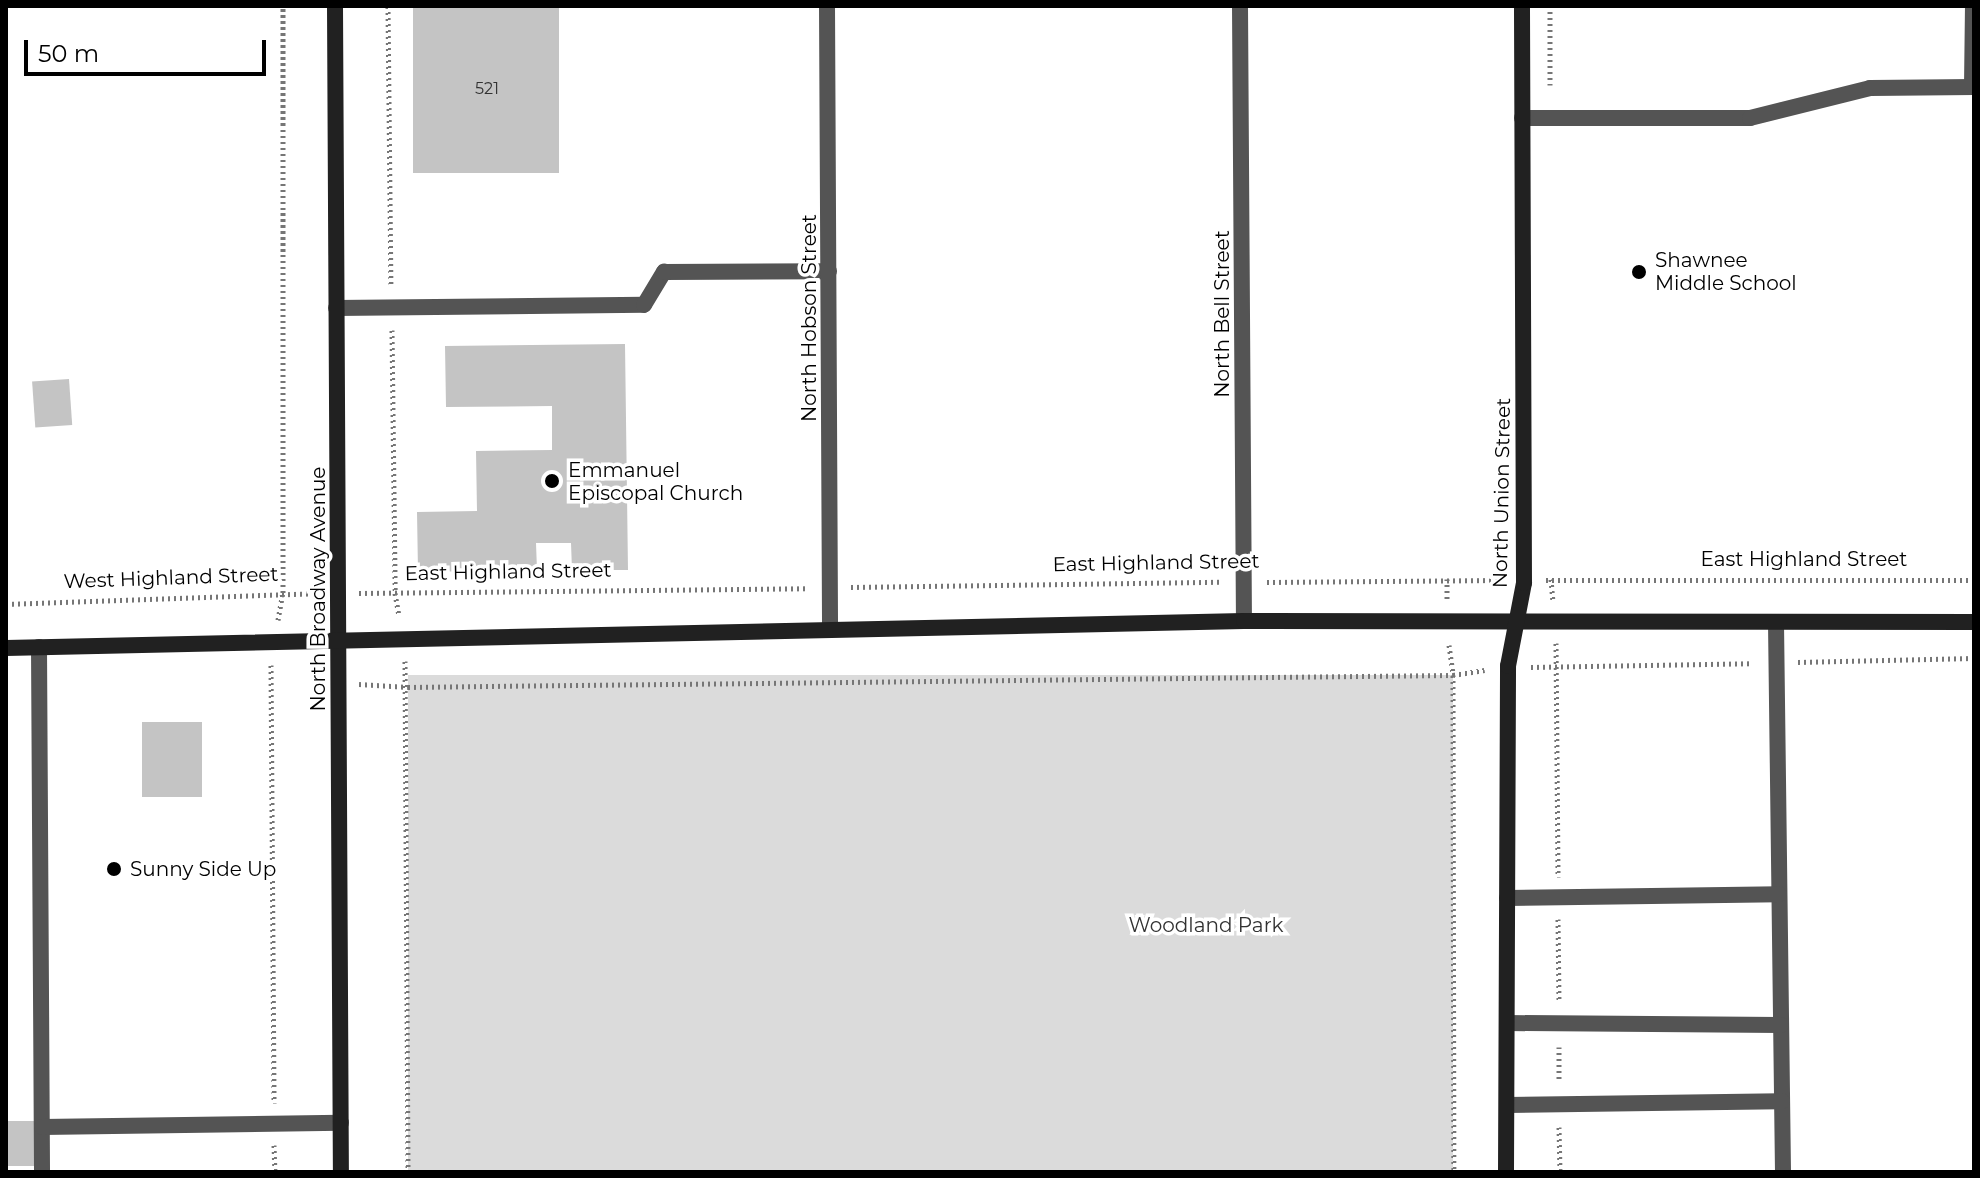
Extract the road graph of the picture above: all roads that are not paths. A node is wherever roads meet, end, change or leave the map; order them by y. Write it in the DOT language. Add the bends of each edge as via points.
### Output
graph roads {
  1 [pos="335,6"];
  2 [pos="827,6"];
  3 [pos="1240,6"];
  4 [pos="1522,6"];
  5 [pos="1973,6"];
  6 [pos="1973,87"];
  7 [pos="1522,118"];
  8 [pos="829,271"];
  9 [pos="336,308"];
  10 [pos="1244,621"];
  11 [pos="1974,622"];
  12 [pos="1776,623"];
  13 [pos="1515,624"];
  14 [pos="830,630"];
  15 [pos="338,641"];
  16 [pos="39,647"];
  17 [pos="6,648"];
  18 [pos="1779,894"];
  19 [pos="1507,898"];
  20 [pos="1507,1023"];
  21 [pos="1781,1025"];
  22 [pos="1782,1101"];
  23 [pos="1507,1105"];
  24 [pos="341,1123"];
  25 [pos="42,1127"];
  26 [pos="42,1172"];
  27 [pos="341,1172"];
  28 [pos="1506,1172"];
  29 [pos="1783,1172"];
  1 -- 9 [label="street, North Broadway Avenue"];
  2 -- 8 [label="street, North Hobson Street"];
  3 -- 10 [label="street, North Bell Street"];
  4 -- 7 [label="street, North Union Street"];
  5 -- 6 [label="street"];
  6 -- 7 [label="street" via="1870,88 1750,118"];
  7 -- 13 [label="street, North Union Street" via="1524,583"];
  8 -- 9 [label="street" via="664,272 644,305"];
  8 -- 14 [label="street, North Hobson Street"];
  9 -- 15 [label="street, North Broadway Avenue"];
  10 -- 13 [label="street"];
  10 -- 14 [label="street"];
  11 -- 12 [label="street"];
  12 -- 13 [label="street"];
  12 -- 18 [label="street"];
  13 -- 19 [label="street, North Union Street" via="1508,666"];
  14 -- 15 [label="street"];
  15 -- 16 [label="street"];
  15 -- 24 [label="street, North Broadway Avenue"];
  16 -- 17 [label="street"];
  16 -- 25 [label="street"];
  18 -- 19 [label="street"];
  18 -- 21 [label="street"];
  19 -- 20 [label="street, North Union Street"];
  20 -- 21 [label="street"];
  20 -- 23 [label="street, North Union Street"];
  21 -- 22 [label="street"];
  22 -- 23 [label="street"];
  22 -- 29 [label="street"];
  23 -- 28 [label="street, North Union Street"];
  24 -- 25 [label="street"];
  24 -- 27 [label="street, North Broadway Avenue"];
  25 -- 26 [label="street"];
}
